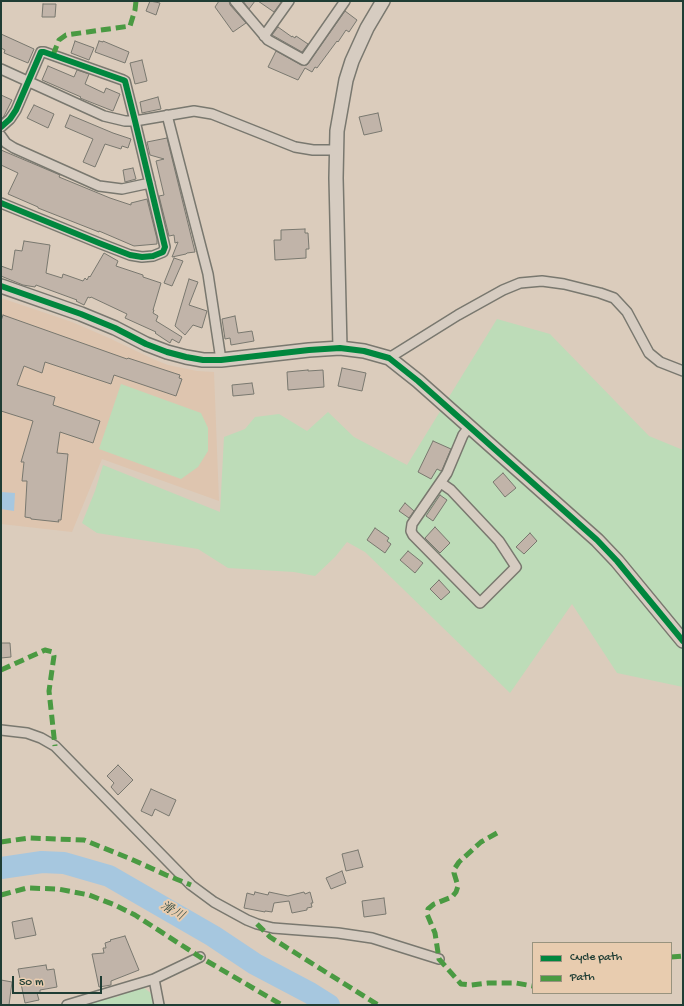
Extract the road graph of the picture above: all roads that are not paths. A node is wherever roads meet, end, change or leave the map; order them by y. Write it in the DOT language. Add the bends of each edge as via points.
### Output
graph roads {
  1 [pos="235,1"];
  2 [pos="289,1"];
  3 [pos="344,1"];
  4 [pos="383,1"];
  5 [pos="264,36"];
  6 [pos="1,69"];
  7 [pos="29,81"];
  8 [pos="167,115"];
  9 [pos="135,121"];
  10 [pos="1,127"];
  11 [pos="1,136"];
  12 [pos="336,150"];
  13 [pos="150,183"];
  14 [pos="1,203"];
  15 [pos="1,286"];
  16 [pos="340,348"];
  17 [pos="389,358"];
  18 [pos="221,360"];
  19 [pos="683,371"];
  20 [pos="469,427"];
  21 [pos="441,483"];
  22 [pos="683,641"];
  23 [pos="1,730"];
  24 [pos="200,957"];
  25 [pos="439,959"];
  26 [pos="154,979"];
  27 [pos="67,1005"];
  28 [pos="159,1005"];
  1 -- 5 [label="street"];
  2 -- 5 [label="street"];
  3 -- 5 [label="street" via="304,60"];
  4 -- 12 [label="street" via="359,44 346,80 338,120"];
  6 -- 7 [label="street"];
  7 -- 9 [label="street" via="104,116"];
  7 -- 9 [label="street" via="41,52 123,80"];
  7 -- 10 [label="street" via="16,110"];
  8 -- 9 [label="street"];
  8 -- 12 [label="street" via="194,111 212,114 295,147"];
  8 -- 18 [label="street" via="208,274"];
  9 -- 13 [label="street"];
  11 -- 13 [label="street" via="14,148 99,186 122,190"];
  12 -- 16 [label="street"];
  13 -- 14 [label="street" via="165,247 163,252 153,256 130,255"];
  15 -- 18 [label="street" via="81,314 158,349 203,360"];
  16 -- 17 [label="street"];
  16 -- 18 [label="street"];
  17 -- 19 [label="street" via="503,290 520,283 542,281 564,284 614,298 626,312 649,353 660,362"];
  17 -- 20 [label="street"];
  20 -- 21 [label="street"];
  20 -- 22 [label="street" via="597,540"];
  21 -- 21 [label="street" via="412,524 411,531 480,604 516,567 499,541 451,490"];
  23 -- 25 [label="street" via="27,733 56,746 191,885 214,902 247,920 273,928 372,938"];
  24 -- 26 [label="street"];
  26 -- 27 [label="street"];
  26 -- 28 [label="street"];
}
